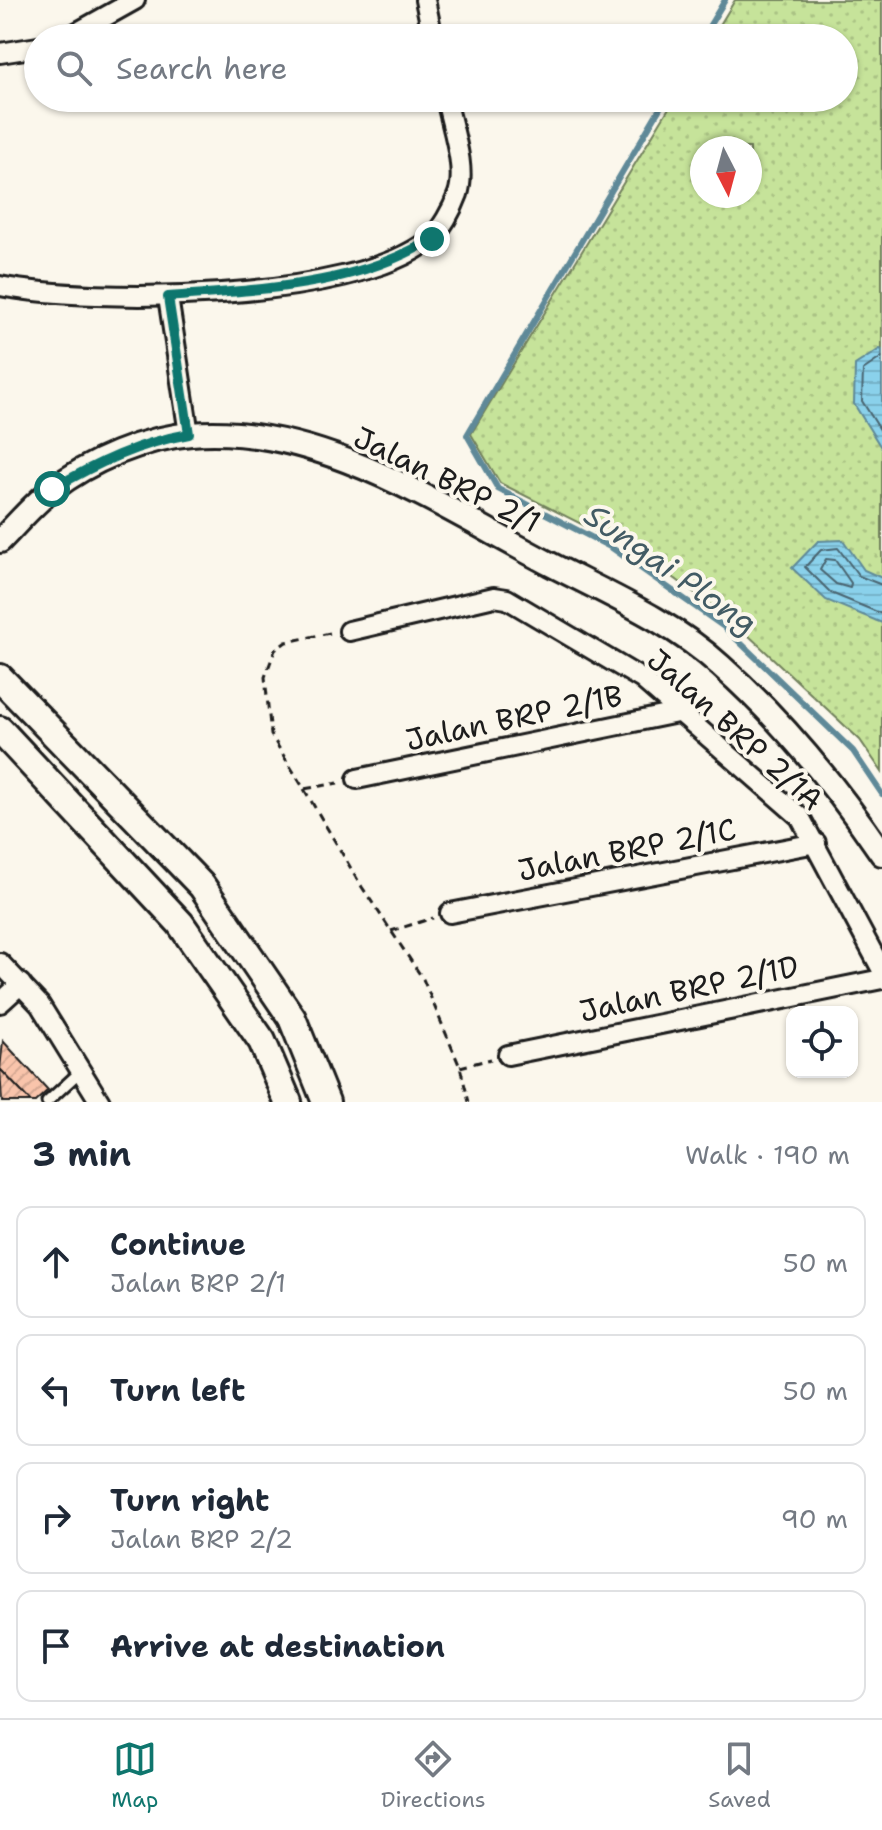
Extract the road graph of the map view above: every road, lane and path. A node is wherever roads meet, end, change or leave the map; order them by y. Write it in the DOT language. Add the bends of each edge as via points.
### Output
graph roads {
  1 [pos="135,0"];
  2 [pos="425,0"];
  3 [pos="92,24"];
  4 [pos="430,24"];
  5 [pos="24,49"];
  6 [pos="0,53"];
  7 [pos="449,112"];
  8 [pos="0,286"];
  9 [pos="168,297"];
  10 [pos="189,434"];
  11 [pos="0,541"];
  12 [pos="349,631"];
  13 [pos="0,678"];
  14 [pos="682,712"];
  15 [pos="0,730"];
  16 [pos="357,779"];
  17 [pos="304,789"];
  18 [pos="816,843"];
  19 [pos="882,854"];
  20 [pos="450,913"];
  21 [pos="391,931"];
  22 [pos="0,963"];
  23 [pos="882,970"];
  24 [pos="882,979"];
  25 [pos="21,984"];
  26 [pos="0,1003"];
  27 [pos="508,1055"];
  28 [pos="460,1067"];
  29 [pos="82,1070"];
  30 [pos="47,1102"];
  31 [pos="100,1102"];
  32 [pos="288,1102"];
  33 [pos="326,1102"];
  34 [pos="469,1102"];
  1 -- 3 [label="street"];
  2 -- 4 [label="street"];
  5 -- 6 [label="street"];
  7 -- 9 [label="street" via="459,192 432,239 409,253 335,279"];
  8 -- 9 [label="street"];
  9 -- 10 [label="street"];
  10 -- 11 [label="street, Jalan BRP 2/1" via="145,442 92,466 52,489"];
  10 -- 19 [label="street, Jalan BRP 2/1" via="267,437 382,476 654,618 719,664 784,727 836,787"];
  12 -- 14 [label="street, Jalan BRP 2/1A" via="494,597 507,599 642,679"];
  12 -- 17 [label="path" via="286,642 275,650 265,677 271,735"];
  13 -- 33 [label="main road" via="202,886 292,1018"];
  14 -- 16 [label="street, Jalan BRP 2/1B"];
  14 -- 18 [label="street, Jalan BRP 2/1A" via="800,817"];
  15 -- 32 [label="main road" via="180,923 262,1041"];
  16 -- 17 [label="path"];
  17 -- 21 [label="path"];
  18 -- 20 [label="street, Jalan BRP 2/1C"];
  18 -- 23 [label="street, Jalan BRP 2/1A"];
  20 -- 21 [label="path"];
  21 -- 28 [label="path" via="423,979"];
  22 -- 25 [label="street"];
  24 -- 27 [label="street, Jalan BRP 2/1D"];
  25 -- 26 [label="street"];
  25 -- 29 [label="street"];
  27 -- 28 [label="path"];
  28 -- 34 [label="path"];
  29 -- 30 [label="lane"];
  29 -- 31 [label="street"];
}
